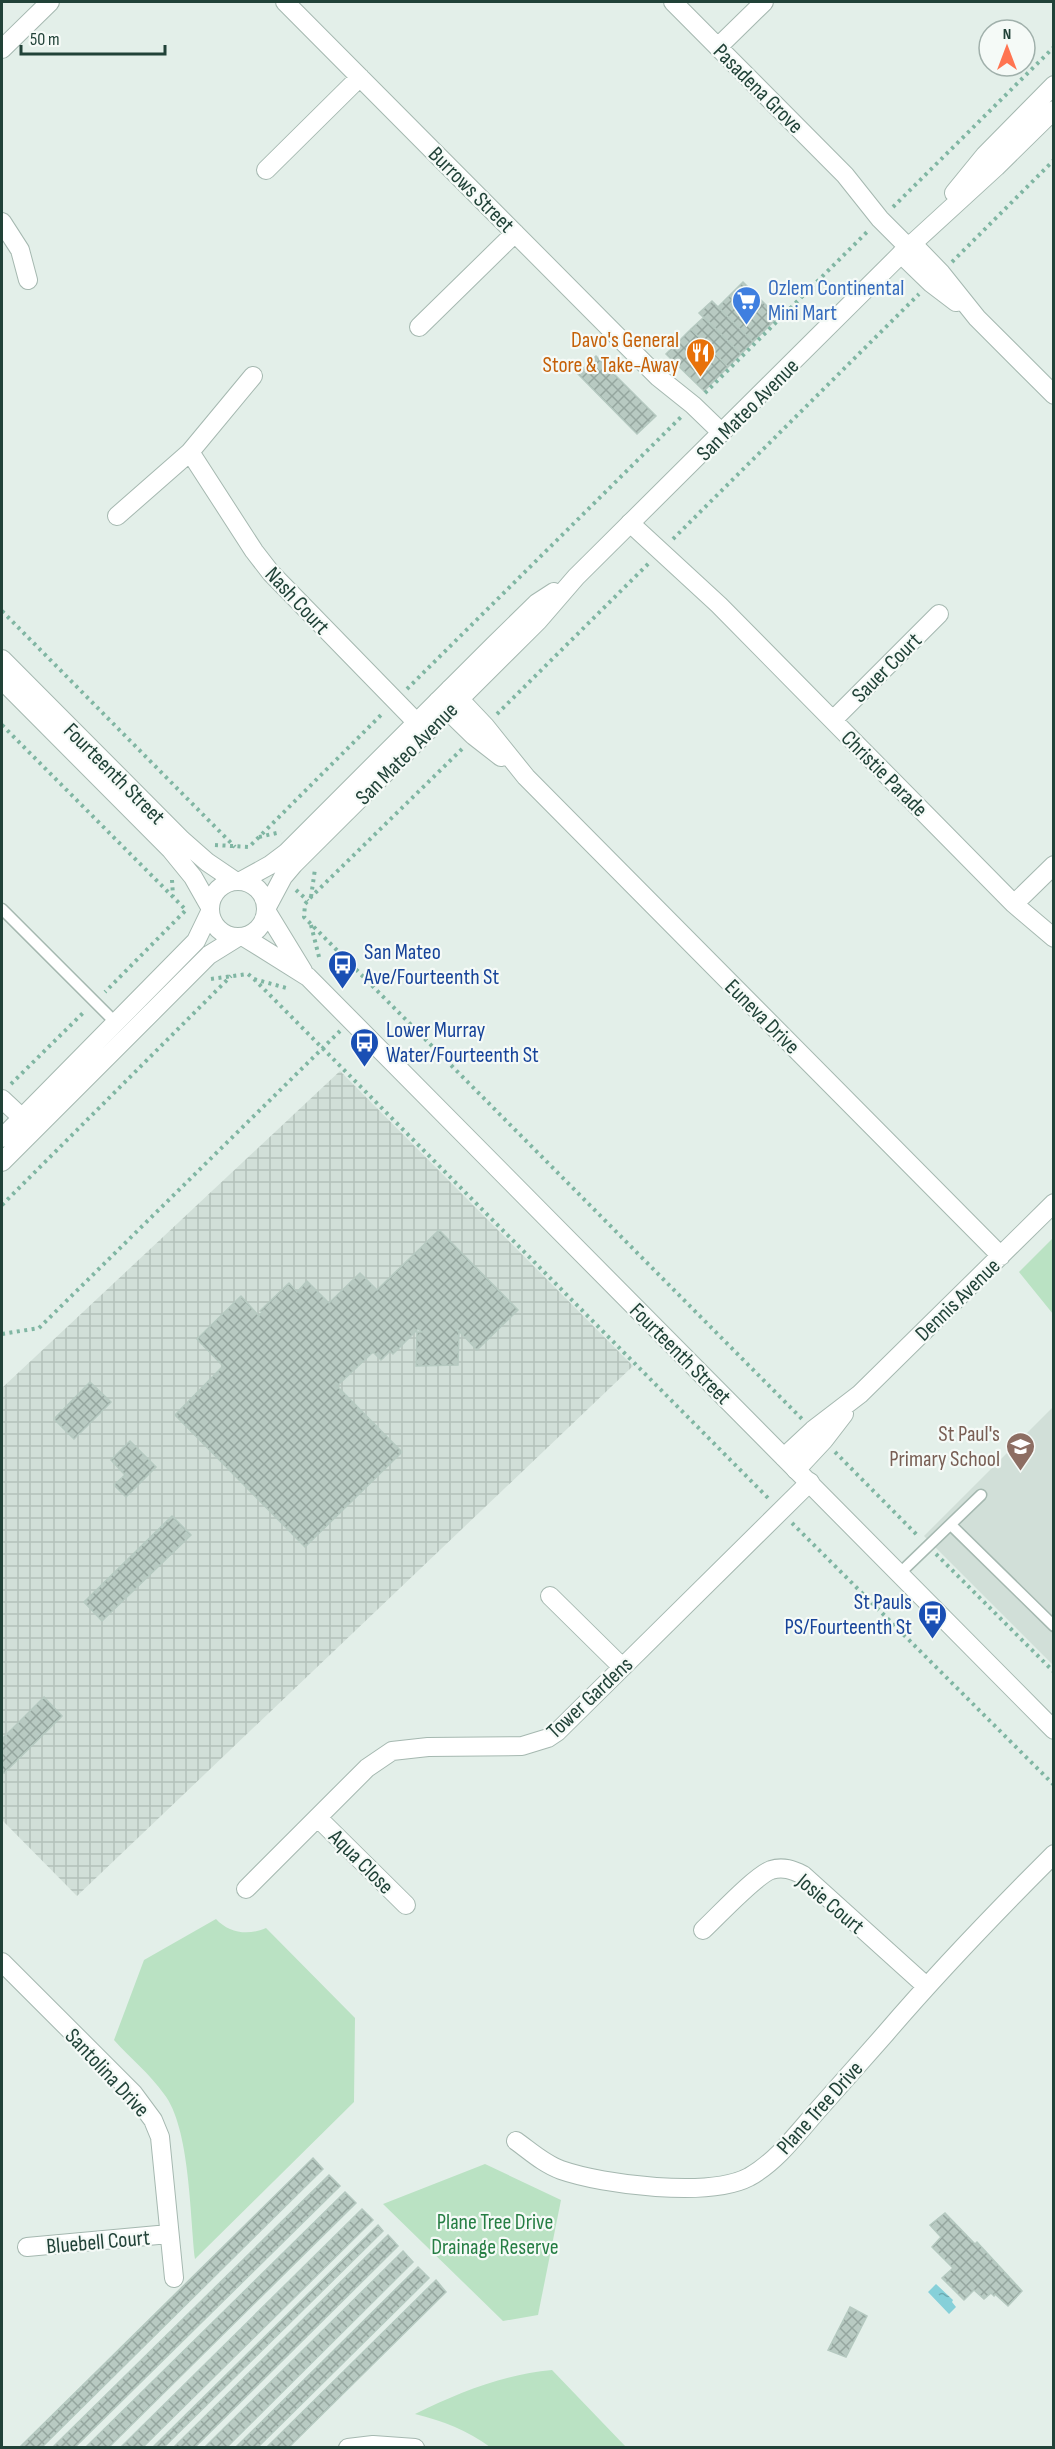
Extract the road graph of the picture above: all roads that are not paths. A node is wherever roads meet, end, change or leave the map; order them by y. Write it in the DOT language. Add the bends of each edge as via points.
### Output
graph roads {
  1 [pos="50,2"];
  2 [pos="285,2"];
  3 [pos="673,2"];
  4 [pos="764,2"];
  5 [pos="718,47"];
  6 [pos="2,49"];
  7 [pos="360,77"];
  8 [pos="1053,85"];
  9 [pos="1053,110"];
  10 [pos="266,171"];
  11 [pos="2,222"];
  12 [pos="515,233"];
  13 [pos="909,246"];
  14 [pos="28,280"];
  15 [pos="418,327"];
  16 [pos="253,376"];
  17 [pos="1053,395"];
  18 [pos="718,438"];
  19 [pos="190,452"];
  20 [pos="117,516"];
  21 [pos="635,519"];
  22 [pos="939,614"];
  23 [pos="2,659"];
  24 [pos="2,680"];
  25 [pos="449,700"];
  26 [pos="833,720"];
  27 [pos="421,728"];
  28 [pos="1053,865"];
  29 [pos="238,880"];
  30 [pos="1014,904"];
  31 [pos="2,909"];
  32 [pos="210,909"];
  33 [pos="267,910"];
  34 [pos="241,937"];
  35 [pos="1053,938"];
  36 [pos="308,977"];
  37 [pos="122,1029"];
  38 [pos="2,1099"];
  39 [pos="28,1123"];
  40 [pos="2,1138"];
  41 [pos="2,1162"];
  42 [pos="1053,1203"];
  43 [pos="1001,1256"];
  44 [pos="790,1463"];
  45 [pos="810,1482"];
  46 [pos="981,1495"];
  47 [pos="951,1525"];
  48 [pos="899,1574"];
  49 [pos="550,1596"];
  50 [pos="1053,1626"];
  51 [pos="622,1667"];
  52 [pos="1053,1730"];
  53 [pos="318,1818"];
  54 [pos="1053,1854"];
  55 [pos="246,1888"];
  56 [pos="405,1905"];
  57 [pos="703,1930"];
  58 [pos="2,1962"];
  59 [pos="926,1986"];
  60 [pos="516,2141"];
  61 [pos="170,2234"];
  62 [pos="27,2247"];
  63 [pos="174,2278"];
  64 [pos="348,2448"];
  65 [pos="415,2448"];
  1 -- 6 [label="street"];
  2 -- 7 [label="street, Burrows Street"];
  3 -- 5 [label="street, Pasadena Grove"];
  4 -- 5 [label="street"];
  5 -- 13 [label="street, Pasadena Grove" via="885,215"];
  7 -- 10 [label="street"];
  7 -- 12 [label="street, Burrows Street"];
  8 -- 13 [label="street, San Mateo Avenue" via="985,155"];
  9 -- 13 [label="street, San Mateo Avenue"];
  11 -- 14 [label="street" via="20,250"];
  12 -- 15 [label="street"];
  12 -- 18 [label="street, Burrows Street"];
  13 -- 17 [label="street, Pasadena Grove"];
  13 -- 18 [label="street, San Mateo Avenue"];
  16 -- 19 [label="street"];
  18 -- 21 [label="street, San Mateo Avenue"];
  19 -- 20 [label="street"];
  19 -- 27 [label="street, Nash Court" via="271,573"];
  21 -- 25 [label="street, San Mateo Avenue" via="576,577 537,603"];
  21 -- 26 [label="street, Christie Parade"];
  22 -- 26 [label="street, Sauer Court"];
  23 -- 29 [label="street, Fourteenth Street" via="182,840"];
  24 -- 32 [label="street, Fourteenth Street" via="171,850 193,877"];
  25 -- 27 [label="street, San Mateo Avenue"];
  25 -- 43 [label="street, Euneva Drive"];
  26 -- 30 [label="street, Christie Parade"];
  27 -- 29 [label="street, San Mateo Avenue" via="286,853"];
  27 -- 33 [label="street, San Mateo Avenue" via="294,864"];
  28 -- 30 [label="street"];
  29 -- 32 [label="street" via="220,886"];
  29 -- 33 [label="street" via="262,892"];
  30 -- 35 [label="street, Christie Parade"];
  31 -- 37 [label="lane"];
  32 -- 34 [label="street" via="216,927 229,936"];
  32 -- 37 [label="street" via="196,941"];
  33 -- 34 [label="street" via="259,928"];
  33 -- 36 [label="street, Fourteenth Street"];
  34 -- 36 [label="street, Fourteenth Street"];
  34 -- 37 [label="street" via="209,955"];
  36 -- 44 [label="street, Fourteenth Street"];
  37 -- 39 [label="street"];
  38 -- 39 [label="street"];
  39 -- 40 [label="street"];
  39 -- 41 [label="street"];
  42 -- 43 [label="street, Dennis Avenue"];
  43 -- 44 [label="street, Dennis Avenue"];
  44 -- 45 [label="street, Fourteenth Street"];
  45 -- 48 [label="street, Fourteenth Street"];
  45 -- 51 [label="street, Tower Gardens"];
  46 -- 47 [label="lane"];
  47 -- 48 [label="lane"];
  47 -- 50 [label="lane"];
  48 -- 52 [label="street, Fourteenth Street"];
  49 -- 51 [label="street"];
  51 -- 53 [label="street, Tower Gardens" via="548,1738 522,1746 392,1751 367,1768"];
  53 -- 55 [label="street, Tower Gardens"];
  53 -- 56 [label="street, Aqua Close"];
  54 -- 59 [label="street, Plane Tree Drive"];
  57 -- 59 [label="street, Josie Court" via="767,1872 784,1868 803,1875"];
  58 -- 61 [label="street, Santolina Drive" via="133,2093 153,2120 160,2137"];
  59 -- 60 [label="street, Plane Tree Drive" via="795,2137 748,2177 702,2188 638,2185 560,2170"];
  61 -- 62 [label="street, Bluebell Court"];
  61 -- 63 [label="street, Santolina Drive"];
  64 -- 65 [label="street"];
}
